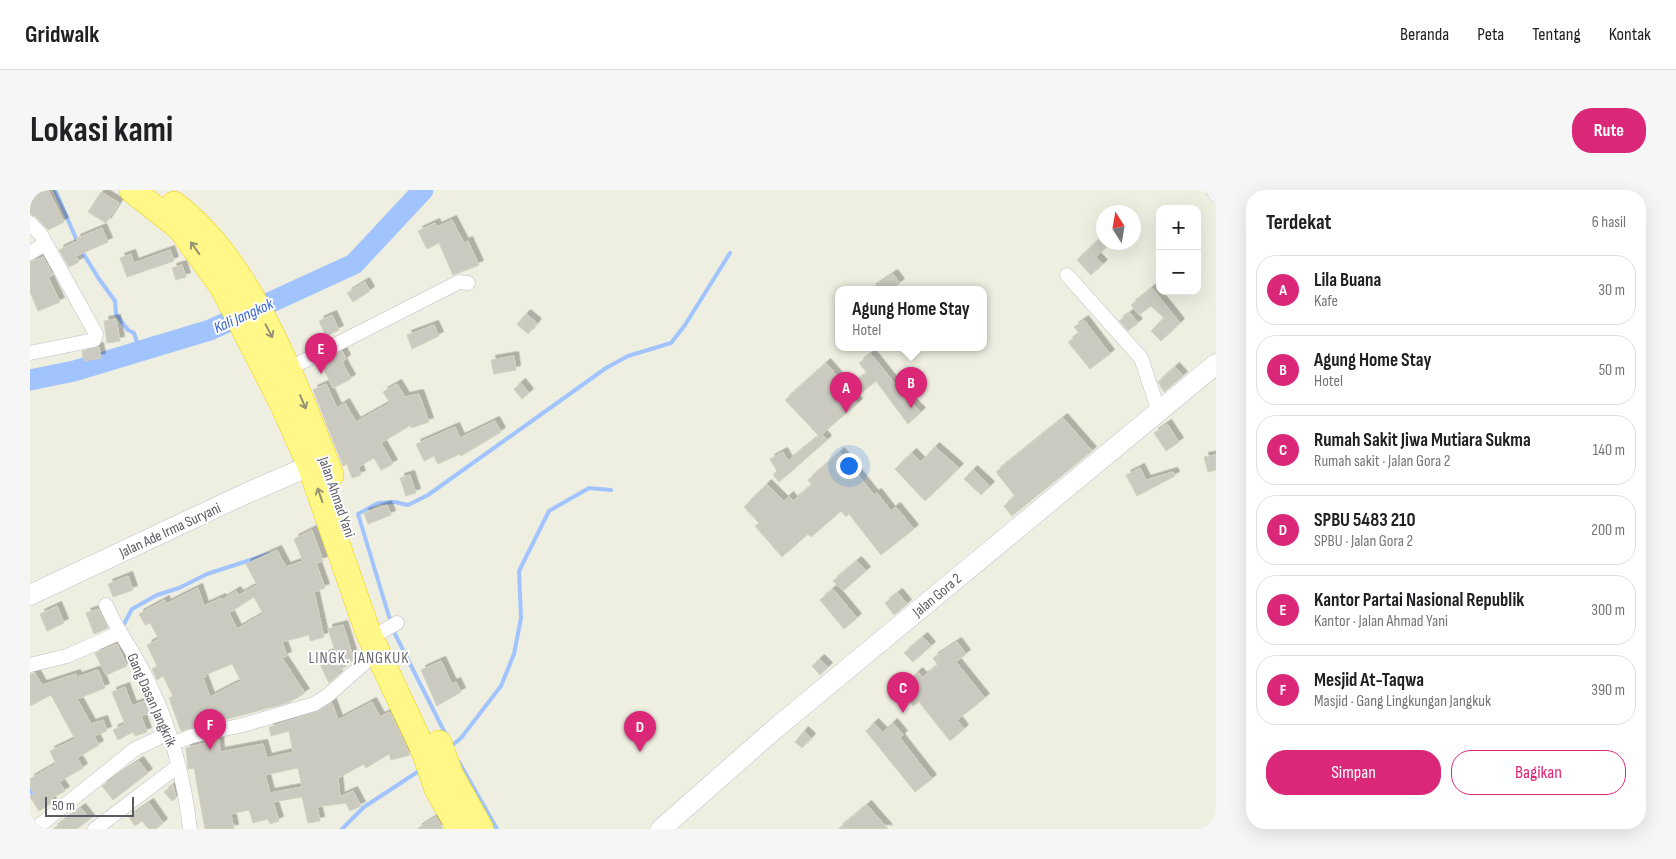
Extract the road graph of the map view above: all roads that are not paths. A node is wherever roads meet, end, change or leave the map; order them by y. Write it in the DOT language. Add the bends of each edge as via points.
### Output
graph roads {
  1 [pos="132,190"];
  2 [pos="156,190"];
  3 [pos="1213,190"];
  4 [pos="1216,195"];
  5 [pos="30,223"];
  6 [pos="45,244"];
  7 [pos="30,252"];
  8 [pos="1067,275"];
  9 [pos="231,281"];
  10 [pos="468,283"];
  11 [pos="30,353"];
  12 [pos="1216,364"];
  13 [pos="279,367"];
  14 [pos="1159,412"];
  15 [pos="310,466"];
  16 [pos="30,595"];
  17 [pos="106,605"];
  18 [pos="117,629"];
  19 [pos="386,633"];
  20 [pos="30,665"];
  21 [pos="171,738"];
  22 [pos="178,766"];
  23 [pos="449,791"];
  24 [pos="34,829"];
  25 [pos="95,829"];
  26 [pos="190,829"];
  27 [pos="460,829"];
  28 [pos="481,829"];
  29 [pos="661,829"];
  9 -- 1 [label="highway, one-way" via="180,228"];
  2 -- 9 [label="highway, Jalan Ahmad Yani" via="203,228"];
  3 -- 4 [label="street"];
  5 -- 6 [label="street"];
  6 -- 7 [label="street"];
  6 -- 11 [label="street" via="96,336 94,340"];
  8 -- 14 [label="street" via="1141,358"];
  9 -- 13 [label="highway, Jalan Ahmad Yani"];
  10 -- 13 [label="street" via="460,282"];
  12 -- 14 [label="street, Jalan Gora 2"];
  13 -- 15 [label="highway"];
  13 -- 19 [label="highway, Jalan Ahmad Yani, one-way" via="335,485"];
  14 -- 29 [label="street, Jalan Gora 2" via="776,728"];
  15 -- 16 [label="street, Jalan Ade Irma Suryani"];
  19 -- 15 [label="highway, one-way" via="356,603"];
  17 -- 18 [label="street, Gang Dasan Jangkrik"];
  18 -- 20 [label="street" via="67,656"];
  18 -- 21 [label="street, Gang Dasan Jangkrik" via="134,656"];
  19 -- 21 [label="street" via="327,696 314,704 243,725"];
  19 -- 23 [label="highway"];
  21 -- 22 [label="street, Gang Dasan Jangkrik"];
  21 -- 24 [label="street" via="136,750"];
  22 -- 25 [label="street"];
  22 -- 26 [label="street, Gang Dasan Jangkrik"];
  23 -- 27 [label="highway"];
  23 -- 28 [label="highway"];
}
